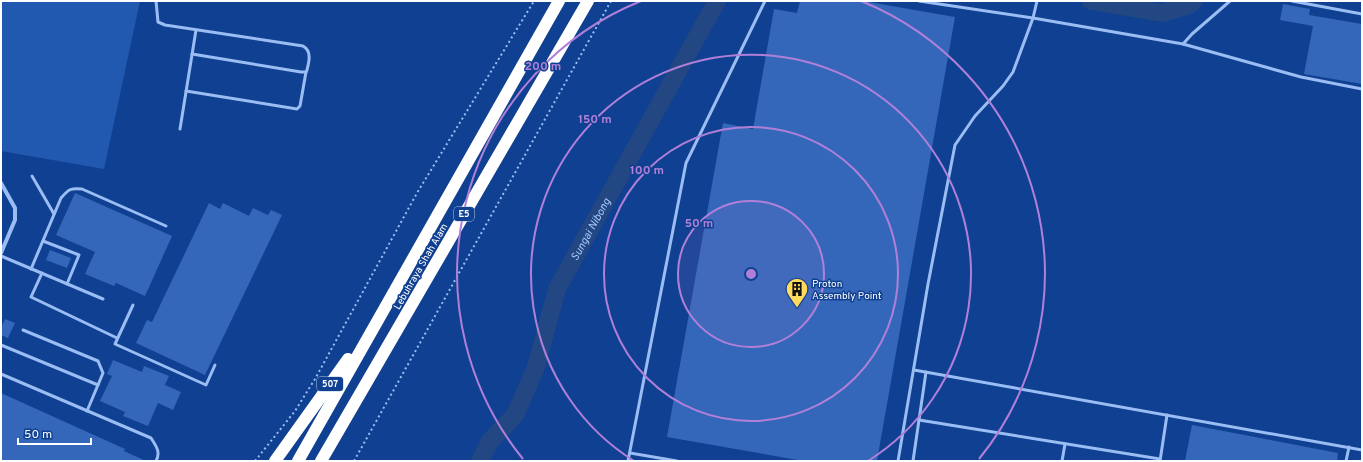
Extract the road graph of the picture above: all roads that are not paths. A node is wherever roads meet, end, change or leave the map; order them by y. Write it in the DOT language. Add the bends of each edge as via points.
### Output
graph roads {
  1 [pos="156,1"];
  2 [pos="559,1"];
  3 [pos="588,1"];
  4 [pos="765,1"];
  5 [pos="919,1"];
  6 [pos="1037,1"];
  7 [pos="1230,1"];
  8 [pos="1292,1"];
  9 [pos="1362,14"];
  10 [pos="1033,18"];
  11 [pos="196,30"];
  12 [pos="1184,44"];
  13 [pos="192,54"];
  14 [pos="306,72"];
  15 [pos="1362,89"];
  16 [pos="186,91"];
  17 [pos="180,129"];
  18 [pos="32,176"];
  19 [pos="1,182"];
  20 [pos="54,214"];
  21 [pos="166,226"];
  22 [pos="43,241"];
  23 [pos="1,255"];
  24 [pos="31,269"];
  25 [pos="42,273"];
  26 [pos="67,284"];
  27 [pos="103,299"];
  28 [pos="133,305"];
  29 [pos="384,307"];
  30 [pos="23,330"];
  31 [pos="117,338"];
  32 [pos="1,345"];
  33 [pos="215,365"];
  34 [pos="914,370"];
  35 [pos="926,372"];
  36 [pos="1,374"];
  37 [pos="98,386"];
  38 [pos="87,411"];
  39 [pos="1167,415"];
  40 [pos="919,420"];
  41 [pos="340,427"];
  42 [pos="1065,444"];
  43 [pos="1349,447"];
  44 [pos="1362,450"];
  45 [pos="630,452"];
  46 [pos="1160,460"];
  47 [pos="156,461"];
  48 [pos="275,461"];
  49 [pos="298,461"];
  50 [pos="321,461"];
  51 [pos="328,461"];
  52 [pos="628,461"];
  53 [pos="678,461"];
  54 [pos="898,461"];
  55 [pos="913,461"];
  56 [pos="1062,461"];
  57 [pos="1346,461"];
  1 -- 11 [label="lane" via="158,22"];
  2 -- 29 [label="highway, Lebuhraya Shah Alam / E5"];
  3 -- 41 [label="highway, Lebuhraya Shah Alam / E5"];
  4 -- 45 [label="lane" via="686,163"];
  5 -- 10 [label="lane"];
  6 -- 10 [label="lane"];
  7 -- 12 [label="lane"];
  8 -- 9 [label="lane"];
  10 -- 12 [label="lane"];
  10 -- 34 [label="lane" via="1012,72 1003,86 975,116 955,145"];
  11 -- 13 [label="lane"];
  11 -- 14 [label="lane" via="303,46 309,53"];
  12 -- 15 [label="lane" via="1301,77"];
  13 -- 14 [label="lane"];
  13 -- 16 [label="lane"];
  14 -- 16 [label="lane" via="300,106 297,109"];
  16 -- 17 [label="lane"];
  18 -- 20 [label="lane"];
  19 -- 23 [label="street" via="15,208 15,220"];
  20 -- 21 [label="lane" via="61,198 68,190 75,188"];
  20 -- 22 [label="lane"];
  22 -- 24 [label="lane"];
  22 -- 26 [label="lane" via="79,255"];
  23 -- 24 [label="lane"];
  24 -- 25 [label="lane"];
  25 -- 26 [label="lane"];
  25 -- 31 [label="lane" via="31,298"];
  26 -- 27 [label="lane"];
  28 -- 31 [label="lane"];
  29 -- 48 [label="highway, 507"];
  29 -- 49 [label="highway, Lebuhraya Shah Alam / E5"];
  30 -- 37 [label="lane" via="98,361 103,373"];
  31 -- 33 [label="lane" via="115,344 206,385"];
  32 -- 37 [label="lane"];
  34 -- 35 [label="lane"];
  34 -- 54 [label="lane"];
  35 -- 39 [label="lane"];
  35 -- 40 [label="lane"];
  36 -- 38 [label="lane"];
  37 -- 38 [label="lane"];
  38 -- 47 [label="lane" via="151,438 159,456"];
  39 -- 43 [label="lane"];
  39 -- 46 [label="lane"];
  40 -- 42 [label="lane"];
  40 -- 55 [label="lane"];
  41 -- 50 [label="highway, Lebuhraya Shah Alam / E5"];
  41 -- 51 [label="highway"];
  42 -- 46 [label="lane"];
  42 -- 56 [label="lane"];
  43 -- 44 [label="lane"];
  43 -- 57 [label="lane"];
  45 -- 52 [label="lane"];
  45 -- 53 [label="lane"];
}
